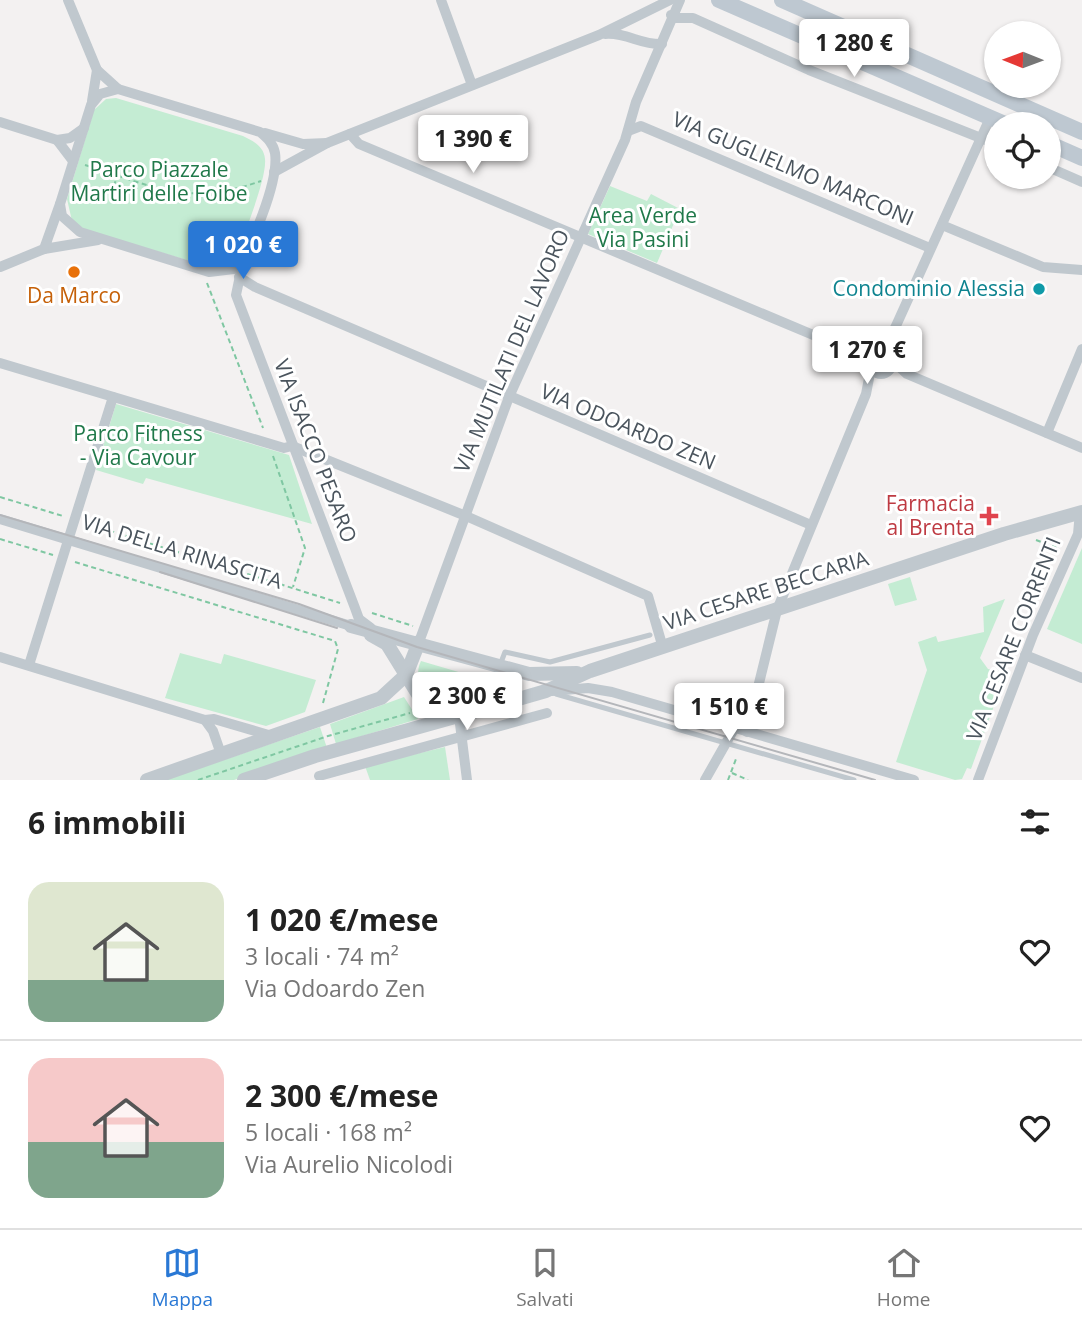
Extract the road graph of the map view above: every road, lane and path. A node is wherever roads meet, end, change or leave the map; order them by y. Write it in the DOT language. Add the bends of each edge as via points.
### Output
graph roads {
  1 [pos="68,0"];
  2 [pos="440,0"];
  3 [pos="680,0"];
  4 [pos="719,0"];
  5 [pos="782,0"];
  6 [pos="667,2"];
  7 [pos="673,18"];
  8 [pos="624,22"];
  9 [pos="599,34"];
  10 [pos="624,34"];
  11 [pos="662,44"];
  12 [pos="97,70"];
  13 [pos="472,85"];
  14 [pos="118,89"];
  15 [pos="91,105"];
  16 [pos="634,108"];
  17 [pos="984,115"];
  18 [pos="0,122"];
  19 [pos="641,126"];
  20 [pos="83,128"];
  21 [pos="628,131"];
  22 [pos="260,132"];
  23 [pos="1082,132"];
  24 [pos="984,133"];
  25 [pos="350,134"];
  26 [pos="980,137"];
  27 [pos="984,139"];
  28 [pos="57,140"];
  29 [pos="327,143"];
  30 [pos="1061,149"];
  31 [pos="1082,158"];
  32 [pos="73,161"];
  33 [pos="1061,173"];
  34 [pos="117,175"];
  35 [pos="273,175"];
  36 [pos="1082,182"];
  37 [pos="114,186"];
  38 [pos="60,204"];
  39 [pos="942,225"];
  40 [pos="580,237"];
  41 [pos="103,239"];
  42 [pos="930,248"];
  43 [pos="44,249"];
  44 [pos="249,249"];
  45 [pos="0,267"];
  46 [pos="1082,271"];
  47 [pos="239,277"];
  48 [pos="1082,349"];
  49 [pos="879,359"];
  50 [pos="0,363"];
  51 [pos="885,373"];
  52 [pos="907,374"];
  53 [pos="866,394"];
  54 [pos="113,397"];
  55 [pos="509,397"];
  56 [pos="1047,433"];
  57 [pos="292,446"];
  58 [pos="1082,448"];
  59 [pos="0,497"];
  60 [pos="1081,512"];
  61 [pos="466,516"];
  62 [pos="0,519"];
  63 [pos="73,519"];
  64 [pos="811,525"];
  65 [pos="1030,535"];
  66 [pos="66,538"];
  67 [pos="0,539"];
  68 [pos="1059,549"];
  69 [pos="61,558"];
  70 [pos="342,604"];
  71 [pos="361,610"];
  72 [pos="777,610"];
  73 [pos="351,626"];
  74 [pos="416,627"];
  75 [pos="376,631"];
  76 [pos="650,635"];
  77 [pos="419,642"];
  78 [pos="663,648"];
  79 [pos="1025,655"];
  80 [pos="0,657"];
  81 [pos="29,665"];
  82 [pos="502,667"];
  83 [pos="551,669"];
  84 [pos="590,671"];
  85 [pos="406,675"];
  86 [pos="1082,678"];
  87 [pos="546,691"];
  88 [pos="480,710"];
  89 [pos="547,713"];
  90 [pos="452,718"];
  91 [pos="205,720"];
  92 [pos="323,720"];
  93 [pos="734,729"];
  94 [pos="747,732"];
  95 [pos="272,736"];
  96 [pos="461,738"];
  97 [pos="727,743"];
  98 [pos="332,751"];
  99 [pos="220,754"];
  100 [pos="315,756"];
  101 [pos="737,759"];
  102 [pos="731,773"];
  103 [pos="320,778"];
  104 [pos="147,780"];
  105 [pos="244,780"];
  106 [pos="467,780"];
  107 [pos="705,780"];
  108 [pos="728,780"];
  109 [pos="748,780"];
  110 [pos="854,780"];
  111 [pos="914,780"];
  112 [pos="978,780"];
  1 -- 12 [label="street"];
  2 -- 13 [label="street"];
  3 -- 7 [label="street, VIA MUTILATI DEL LAVORO"];
  4 -- 17 [label="main road"];
  5 -- 23 [label="main road"];
  6 -- 7 [label="street"];
  6 -- 8 [label="street"];
  7 -- 11 [label="street, VIA MUTILATI DEL LAVORO"];
  7 -- 26 [label="street" via="693,18 809,70"];
  8 -- 9 [label="street"];
  8 -- 10 [label="street"];
  9 -- 10 [label="street"];
  9 -- 13 [label="street"];
  10 -- 11 [label="street" via="649,45"];
  11 -- 16 [label="street, VIA MUTILATI DEL LAVORO"];
  12 -- 14 [label="street"];
  12 -- 15 [label="street"];
  13 -- 25 [label="street"];
  14 -- 15 [label="street" via="100,94"];
  14 -- 22 [label="street"];
  15 -- 20 [label="street"];
  16 -- 19 [label="street, VIA GUGLIELMO MARCONI"];
  16 -- 21 [label="street, VIA MUTILATI DEL LAVORO"];
  18 -- 28 [label="street"];
  19 -- 21 [label="street, VIA GUGLIELMO MARCONI"];
  19 -- 42 [label="street, VIA GUGLIELMO MARCONI"];
  20 -- 28 [label="street" via="70,138"];
  20 -- 32 [label="street"];
  21 -- 40 [label="street, VIA MUTILATI DEL LAVORO"];
  22 -- 29 [label="street" via="303,144"];
  22 -- 35 [label="street" via="275,153"];
  24 -- 26 [label="street"];
  25 -- 29 [label="street"];
  25 -- 40 [label="street" via="359,144"];
  26 -- 27 [label="street"];
  26 -- 39 [label="street"];
  28 -- 32 [label="street"];
  29 -- 35 [label="street"];
  30 -- 31 [label="main road"];
  32 -- 34 [label="path"];
  32 -- 38 [label="street"];
  33 -- 36 [label="street"];
  34 -- 35 [label="path" via="183,195 230,192"];
  34 -- 37 [label="path"];
  35 -- 44 [label="street"];
  38 -- 41 [label="street" via="70,225"];
  38 -- 43 [label="street"];
  39 -- 42 [label="street"];
  39 -- 46 [label="street" via="1043,267"];
  40 -- 49 [label="street"];
  40 -- 55 [label="street, VIA MUTILATI DEL LAVORO"];
  41 -- 43 [label="street"];
  41 -- 44 [label="street" via="209,272 234,269"];
  42 -- 49 [label="street"];
  43 -- 45 [label="street"];
  44 -- 47 [label="street"];
  47 -- 55 [label="street, VIA ODOARDO ZEN"];
  47 -- 57 [label="street, VIA ISACCO PESARO" via="236,295"];
  48 -- 56 [label="street"];
  49 -- 51 [label="street"];
  49 -- 51 [label="street"];
  49 -- 52 [label="street"];
  49 -- 53 [label="street"];
  50 -- 54 [label="street"];
  51 -- 52 [label="street"];
  51 -- 53 [label="street"];
  52 -- 56 [label="street"];
  53 -- 64 [label="street"];
  54 -- 57 [label="street" via="284,448"];
  54 -- 63 [label="street"];
  55 -- 61 [label="street, VIA MUTILATI DEL LAVORO"];
  55 -- 64 [label="street, VIA ODOARDO ZEN"];
  56 -- 58 [label="street"];
  57 -- 61 [label="street"];
  57 -- 75 [label="street, VIA ISACCO PESARO" via="359,619"];
  59 -- 63 [label="path"];
  60 -- 72 [label="street, VIA CESARE BECCARIA"];
  60 -- 79 [label="street, VIA CESARE CORRENTI" via="1075,541"];
  61 -- 77 [label="street, VIA MUTILATI DEL LAVORO"];
  61 -- 78 [label="street" via="648,596"];
  62 -- 66 [label="street, VIA DELLA RINASCITA"];
  63 -- 66 [label="street"];
  63 -- 70 [label="path"];
  64 -- 72 [label="street"];
  65 -- 68 [label="path"];
  66 -- 69 [label="street"];
  66 -- 73 [label="street, VIA DELLA RINASCITA"];
  67 -- 69 [label="path"];
  69 -- 81 [label="street"];
  69 -- 92 [label="path" via="335,641 338,649 320,710"];
  71 -- 74 [label="path"];
  72 -- 78 [label="street, VIA CESARE BECCARIA"];
  72 -- 94 [label="street"];
  73 -- 75 [label="street"];
  73 -- 85 [label="street" via="384,641"];
  75 -- 77 [label="street"];
  76 -- 83 [label="lane"];
  77 -- 82 [label="street"];
  77 -- 85 [label="street"];
  78 -- 84 [label="street, VIA CESARE BECCARIA"];
  79 -- 86 [label="street"];
  79 -- 112 [label="street, VIA CESARE CORRENTI"];
  80 -- 81 [label="street"];
  81 -- 91 [label="street"];
  82 -- 83 [label="street" via="529,674"];
  82 -- 88 [label="street" via="496,697"];
  83 -- 84 [label="street"];
  84 -- 87 [label="street, VIA CESARE BECCARIA"];
  85 -- 90 [label="street" via="421,699"];
  85 -- 92 [label="street" via="381,698"];
  87 -- 88 [label="street, VIA CESARE BECCARIA"];
  87 -- 93 [label="street" via="604,690"];
  87 -- 97 [label="lane"];
  88 -- 90 [label="street"];
  89 -- 96 [label="street"];
  90 -- 96 [label="street"];
  90 -- 98 [label="street"];
  91 -- 95 [label="street"];
  91 -- 99 [label="street"];
  92 -- 95 [label="street"];
  92 -- 98 [label="path"];
  93 -- 94 [label="street"];
  93 -- 97 [label="street"];
  94 -- 111 [label="street"];
  95 -- 99 [label="street"];
  96 -- 103 [label="street"];
  96 -- 106 [label="street"];
  97 -- 107 [label="street"];
  97 -- 110 [label="lane"];
  98 -- 100 [label="street"];
  99 -- 104 [label="street"];
  100 -- 103 [label="street"];
  100 -- 105 [label="street"];
  101 -- 102 [label="path"];
  102 -- 108 [label="path"];
  102 -- 109 [label="path"];
}
